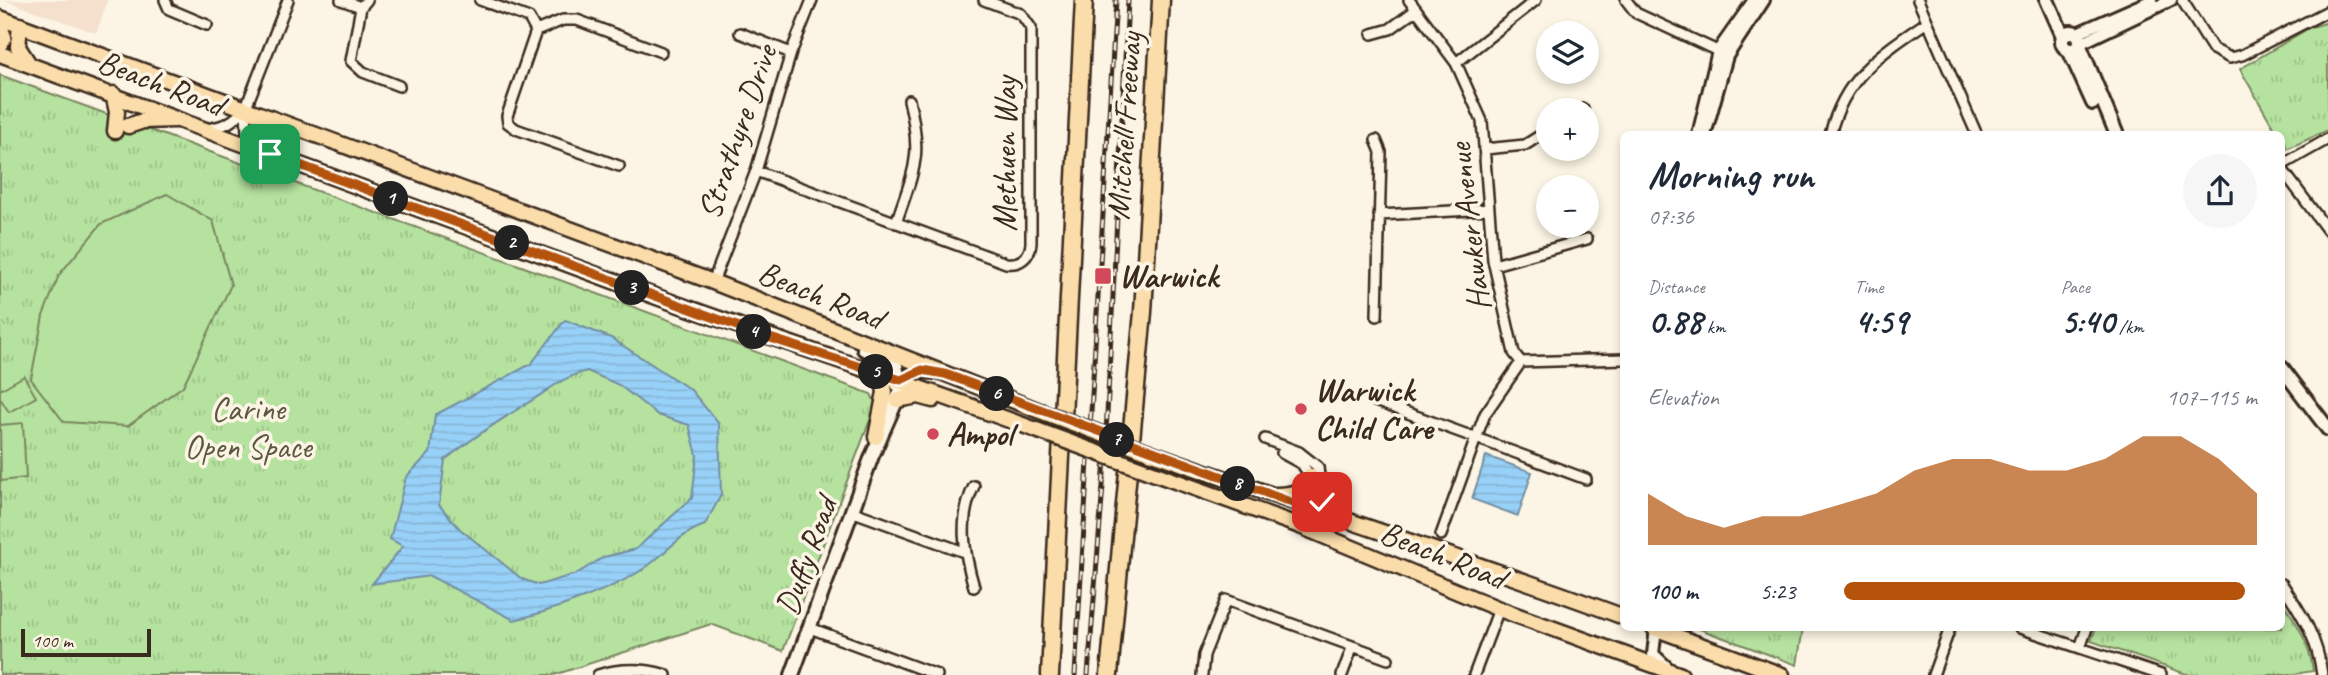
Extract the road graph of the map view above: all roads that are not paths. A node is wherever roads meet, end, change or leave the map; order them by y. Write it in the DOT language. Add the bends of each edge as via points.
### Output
graph roads {
  1 [pos="165,0"];
  2 [pos="288,0"];
  3 [pos="341,0"];
  4 [pos="480,0"];
  5 [pos="812,0"];
  6 [pos="984,0"];
  7 [pos="1084,0"];
  8 [pos="1161,0"];
  9 [pos="1409,0"];
  10 [pos="1536,0"];
  11 [pos="1626,0"];
  12 [pos="1754,0"];
  13 [pos="1765,0"];
  14 [pos="1918,0"];
  15 [pos="2047,0"];
  16 [pos="2056,0"];
  17 [pos="2152,0"];
  18 [pos="2171,0"];
  19 [pos="2182,0"];
  20 [pos="364,4"];
  21 [pos="1416,10"];
  22 [pos="2328,11"];
  23 [pos="0,18"];
  24 [pos="1927,22"];
  25 [pos="20,25"];
  26 [pos="207,25"];
  27 [pos="0,26"];
  28 [pos="536,31"];
  29 [pos="740,33"];
  30 [pos="1372,34"];
  31 [pos="2074,40"];
  32 [pos="0,44"];
  33 [pos="661,52"];
  34 [pos="791,53"];
  35 [pos="1723,53"];
  36 [pos="0,54"];
  37 [pos="1456,63"];
  38 [pos="29,64"];
  39 [pos="399,86"];
  40 [pos="113,94"];
  41 [pos="909,100"];
  42 [pos="246,107"];
  43 [pos="180,120"];
  44 [pos="205,129"];
  45 [pos="1699,131"];
  46 [pos="1706,131"];
  47 [pos="1832,131"];
  48 [pos="1975,131"];
  49 [pos="2107,131"];
  50 [pos="2115,131"];
  51 [pos="1536,138"];
  52 [pos="2328,139"];
  53 [pos="1376,140"];
  54 [pos="1485,149"];
  55 [pos="270,154"];
  56 [pos="2285,165"];
  57 [pos="619,166"];
  58 [pos="756,171"];
  59 [pos="2285,171"];
  60 [pos="1489,209"];
  61 [pos="1380,215"];
  62 [pos="896,223"];
  63 [pos="2328,231"];
  64 [pos="1587,239"];
  65 [pos="1494,265"];
  66 [pos="713,282"];
  67 [pos="1377,316"];
  68 [pos="804,318"];
  69 [pos="1620,359"];
  70 [pos="1521,362"];
  71 [pos="2285,372"];
  72 [pos="881,373"];
  73 [pos="945,374"];
  74 [pos="901,380"];
  75 [pos="2285,385"];
  76 [pos="897,400"];
  77 [pos="1375,401"];
  78 [pos="1006,419"];
  79 [pos="2328,429"];
  80 [pos="876,437"];
  81 [pos="1476,438"];
  82 [pos="1265,439"];
  83 [pos="2328,441"];
  84 [pos="1282,453"];
  85 [pos="872,456"];
  86 [pos="1310,475"];
  87 [pos="1586,479"];
  88 [pos="974,486"];
  89 [pos="1268,495"];
  90 [pos="852,511"];
  91 [pos="1314,511"];
  92 [pos="1306,528"];
  93 [pos="1441,535"];
  94 [pos="964,552"];
  95 [pos="974,587"];
  96 [pos="2285,588"];
  97 [pos="1499,609"];
  98 [pos="1620,616"];
  99 [pos="810,628"];
  100 [pos="1654,631"];
  101 [pos="1656,631"];
  102 [pos="1664,631"];
  103 [pos="1949,631"];
  104 [pos="2029,631"];
  105 [pos="2086,631"];
  106 [pos="1352,648"];
  107 [pos="2080,648"];
  108 [pos="1613,650"];
  109 [pos="1388,659"];
  110 [pos="635,672"];
  111 [pos="921,673"];
  112 [pos="598,675"];
  113 [pos="666,675"];
  114 [pos="792,675"];
  115 [pos="937,675"];
  116 [pos="1050,675"];
  117 [pos="1109,675"];
  118 [pos="1202,675"];
  119 [pos="1342,675"];
  120 [pos="1474,675"];
  121 [pos="1681,675"];
  122 [pos="1782,675"];
  123 [pos="1933,675"];
  124 [pos="2161,675"];
  125 [pos="2322,675"];
  1 -- 26 [label="street" via="169,9"];
  2 -- 42 [label="street"];
  3 -- 20 [label="street"];
  4 -- 28 [label="street" via="529,19"];
  5 -- 34 [label="street, Strathyre Drive"];
  6 -- 62 [label="street, Methuen Way" via="1021,14 1031,28 1029,253 1019,262 1006,263"];
  7 -- 116 [label="highway, Mitchell Freeway"];
  8 -- 117 [label="highway, Mitchell Freeway" via="1143,312"];
  9 -- 21 [label="street, Hawker Avenue"];
  10 -- 37 [label="street"];
  11 -- 35 [label="street" via="1636,13"];
  12 -- 35 [label="street"];
  13 -- 35 [label="street"];
  14 -- 24 [label="street"];
  15 -- 31 [label="main road"];
  16 -- 31 [label="main road"];
  17 -- 31 [label="street"];
  18 -- 31 [label="street"];
  19 -- 22 [label="street" via="2213,49 2230,58"];
  20 -- 39 [label="street" via="351,61 363,72"];
  21 -- 30 [label="street" via="1390,29"];
  21 -- 37 [label="street, Hawker Avenue"];
  23 -- 25 [label="main road, Beach Road"];
  24 -- 47 [label="street" via="1881,53 1854,79"];
  24 -- 48 [label="street"];
  25 -- 38 [label="main road" via="18,47"];
  25 -- 42 [label="main road, Beach Road"];
  27 -- 32 [label="main road" via="4,37"];
  28 -- 33 [label="street" via="563,20 577,20"];
  28 -- 57 [label="street" via="508,123"];
  29 -- 34 [label="street"];
  31 -- 49 [label="main road"];
  31 -- 50 [label="main road"];
  34 -- 58 [label="street, Strathyre Drive"];
  35 -- 45 [label="street"];
  35 -- 46 [label="street"];
  36 -- 38 [label="main road, Beach Road"];
  37 -- 54 [label="street, Hawker Avenue" via="1482,121"];
  38 -- 40 [label="main road, Beach Road"];
  40 -- 43 [label="main road, Beach Road"];
  40 -- 43 [label="main road" via="122,129 143,121"];
  41 -- 62 [label="street" via="918,135 918,160"];
  42 -- 44 [label="street" via="224,126"];
  42 -- 55 [label="street" via="247,134"];
  42 -- 66 [label="main road, Beach Road"];
  43 -- 44 [label="main road, Beach Road"];
  44 -- 55 [label="main road, Beach Road"];
  51 -- 54 [label="street" via="1525,145"];
  52 -- 56 [label="street"];
  53 -- 61 [label="street" via="1381,152"];
  54 -- 60 [label="street, Hawker Avenue"];
  55 -- 72 [label="main road, Beach Road" via="764,336"];
  58 -- 62 [label="street, Methuen Way"];
  58 -- 66 [label="street, Strathyre Drive"];
  59 -- 63 [label="street"];
  60 -- 61 [label="street"];
  60 -- 65 [label="street, Hawker Avenue"];
  61 -- 67 [label="street"];
  64 -- 65 [label="street"];
  65 -- 70 [label="street, Hawker Avenue" via="1514,353"];
  66 -- 68 [label="main road, Beach Road"];
  68 -- 73 [label="main road, Beach Road"];
  68 -- 74 [label="main road" via="828,334 888,359 899,370"];
  69 -- 70 [label="street"];
  70 -- 81 [label="street" via="1485,414"];
  71 -- 79 [label="main road"];
  72 -- 74 [label="main road, Beach Road"];
  72 -- 80 [label="main road" via="884,391"];
  73 -- 74 [label="main road" via="922,370"];
  73 -- 89 [label="main road, Beach Road, bridge"];
  74 -- 76 [label="main road, Duffy Road"];
  74 -- 78 [label="main road, Beach Road"];
  74 -- 80 [label="main road, Duffy Road"];
  75 -- 83 [label="main road"];
  76 -- 78 [label="main road" via="918,396"];
  76 -- 85 [label="main road, Duffy Road"];
  77 -- 81 [label="street"];
  78 -- 92 [label="main road, Beach Road, bridge"];
  80 -- 85 [label="main road, Duffy Road"];
  81 -- 87 [label="street"];
  81 -- 93 [label="street"];
  82 -- 91 [label="street" via="1299,452 1318,467 1322,499"];
  84 -- 86 [label="street"];
  85 -- 90 [label="main road, Duffy Road"];
  86 -- 89 [label="main road" via="1296,493"];
  86 -- 91 [label="street"];
  88 -- 94 [label="street" via="965,504"];
  89 -- 91 [label="main road, Beach Road"];
  90 -- 94 [label="street"];
  90 -- 99 [label="main road, Duffy Road"];
  91 -- 92 [label="street"];
  91 -- 98 [label="main road, Beach Road" via="1448,553"];
  92 -- 97 [label="main road, Beach Road"];
  94 -- 95 [label="street"];
  96 -- 125 [label="street" via="2306,620"];
  97 -- 108 [label="main road, Beach Road"];
  97 -- 120 [label="street"];
  99 -- 111 [label="street"];
  99 -- 114 [label="main road, Duffy Road"];
  100 -- 108 [label="street" via="1642,652"];
  101 -- 121 [label="street" via="1653,654"];
  102 -- 122 [label="main road"];
  103 -- 123 [label="street"];
  104 -- 107 [label="street"];
  105 -- 107 [label="street"];
  106 -- 109 [label="street"];
  106 -- 118 [label="street" via="1226,600 1204,656"];
  106 -- 119 [label="street"];
  107 -- 124 [label="street"];
  108 -- 121 [label="main road, Beach Road"];
  110 -- 112 [label="street"];
  110 -- 113 [label="street"];
  111 -- 115 [label="street"];
}
